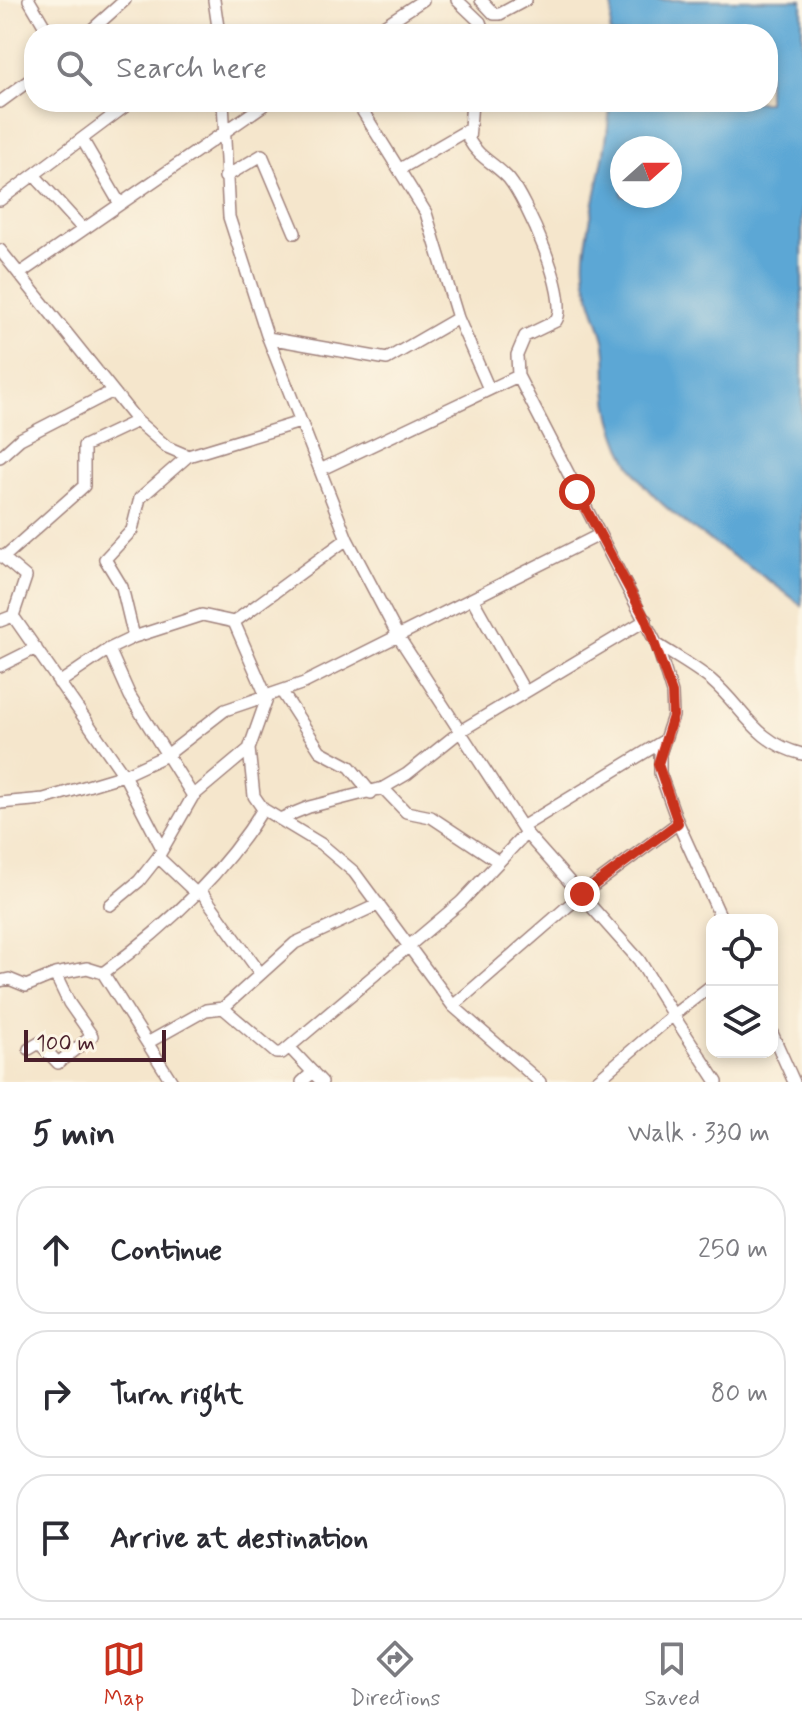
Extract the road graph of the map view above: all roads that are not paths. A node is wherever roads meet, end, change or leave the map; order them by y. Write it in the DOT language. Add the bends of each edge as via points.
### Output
graph roads {
  1 [pos="29,0"];
  2 [pos="125,0"];
  3 [pos="214,0"];
  4 [pos="423,0"];
  5 [pos="457,0"];
  6 [pos="481,0"];
  7 [pos="526,0"];
  8 [pos="43,24"];
  9 [pos="98,24"];
  10 [pos="218,24"];
  11 [pos="386,24"];
  12 [pos="481,24"];
  13 [pos="24,84"];
  14 [pos="0,102"];
  15 [pos="118,112"];
  16 [pos="223,112"];
  17 [pos="253,112"];
  18 [pos="363,112"];
  19 [pos="471,112"];
  20 [pos="469,129"];
  21 [pos="224,132"];
  22 [pos="82,139"];
  23 [pos="400,169"];
  24 [pos="34,175"];
  25 [pos="225,177"];
  26 [pos="0,200"];
  27 [pos="120,204"];
  28 [pos="83,229"];
  29 [pos="295,233"];
  30 [pos="0,250"];
  31 [pos="19,274"];
  32 [pos="458,318"];
  33 [pos="268,338"];
  34 [pos="518,376"];
  35 [pos="489,389"];
  36 [pos="113,391"];
  37 [pos="137,421"];
  38 [pos="300,422"];
  39 [pos="188,456"];
  40 [pos="0,457"];
  41 [pos="320,470"];
  42 [pos="599,535"];
  43 [pos="347,539"];
  44 [pos="2,556"];
  45 [pos="473,600"];
  46 [pos="13,616"];
  47 [pos="646,620"];
  48 [pos="0,621"];
  49 [pos="234,622"];
  50 [pos="398,636"];
  51 [pos="134,637"];
  52 [pos="657,645"];
  53 [pos="36,648"];
  54 [pos="109,649"];
  55 [pos="0,666"];
  56 [pos="59,683"];
  57 [pos="282,692"];
  58 [pos="525,692"];
  59 [pos="267,698"];
  60 [pos="462,730"];
  61 [pos="665,739"];
  62 [pos="249,749"];
  63 [pos="802,754"];
  64 [pos="167,755"];
  65 [pos="124,775"];
  66 [pos="383,788"];
  67 [pos="371,793"];
  68 [pos="193,796"];
  69 [pos="0,803"];
  70 [pos="263,809"];
  71 [pos="282,818"];
  72 [pos="678,823"];
  73 [pos="524,830"];
  74 [pos="160,852"];
  75 [pos="499,862"];
  76 [pos="198,891"];
  77 [pos="582,894"];
  78 [pos="379,904"];
  79 [pos="110,905"];
  80 [pos="719,914"];
  81 [pos="409,947"];
  82 [pos="103,973"];
  83 [pos="260,973"];
  84 [pos="55,974"];
  85 [pos="0,981"];
  86 [pos="711,986"];
  87 [pos="453,1006"];
  88 [pos="223,1008"];
  89 [pos="673,1015"];
  90 [pos="149,1042"];
  91 [pos="778,1046"];
  92 [pos="289,1047"];
  93 [pos="29,1049"];
  94 [pos="313,1072"];
  95 [pos="172,1082"];
  96 [pos="302,1082"];
  97 [pos="322,1082"];
  98 [pos="540,1082"];
  99 [pos="595,1082"];
  100 [pos="717,1082"];
  101 [pos="794,1082"];
  1 -- 8 [label="street"];
  2 -- 9 [label="street"];
  3 -- 10 [label="street"];
  4 -- 11 [label="street"];
  5 -- 12 [label="street"];
  6 -- 7 [label="street" via="500,14"];
  13 -- 14 [label="street"];
  15 -- 22 [label="street"];
  16 -- 21 [label="street"];
  17 -- 21 [label="street"];
  18 -- 23 [label="street"];
  19 -- 20 [label="street"];
  20 -- 23 [label="street"];
  20 -- 34 [label="street" via="472,146 509,179 527,209 560,305 556,321 525,336 517,355"];
  21 -- 25 [label="street"];
  21 -- 27 [label="street"];
  22 -- 24 [label="street"];
  22 -- 27 [label="street"];
  23 -- 32 [label="street" via="426,213"];
  24 -- 26 [label="street"];
  24 -- 28 [label="street"];
  25 -- 29 [label="street" via="262,155"];
  25 -- 33 [label="street" via="229,217"];
  27 -- 28 [label="street"];
  28 -- 31 [label="street"];
  30 -- 31 [label="street"];
  31 -- 36 [label="street"];
  32 -- 33 [label="street" via="387,359"];
  32 -- 35 [label="street"];
  33 -- 38 [label="street"];
  34 -- 35 [label="street"];
  34 -- 42 [label="street"];
  35 -- 41 [label="street"];
  36 -- 37 [label="street"];
  36 -- 40 [label="street" via="20,439"];
  37 -- 39 [label="street" via="167,447"];
  37 -- 44 [label="street" via="84,446 84,486"];
  38 -- 39 [label="street"];
  38 -- 41 [label="street"];
  39 -- 51 [label="street" via="140,498 132,530 105,559 122,587"];
  41 -- 43 [label="street"];
  42 -- 45 [label="street"];
  42 -- 47 [label="street"];
  43 -- 49 [label="street"];
  43 -- 50 [label="street"];
  44 -- 46 [label="street" via="26,577"];
  45 -- 50 [label="street"];
  45 -- 58 [label="street"];
  46 -- 48 [label="street"];
  46 -- 53 [label="street"];
  47 -- 52 [label="street"];
  47 -- 58 [label="street"];
  49 -- 51 [label="street" via="202,615"];
  49 -- 59 [label="street"];
  50 -- 57 [label="street"];
  50 -- 60 [label="street"];
  51 -- 54 [label="street"];
  52 -- 61 [label="street" via="672,693 673,716"];
  52 -- 63 [label="street" via="710,680 754,730"];
  53 -- 55 [label="street"];
  53 -- 56 [label="street"];
  54 -- 56 [label="street"];
  54 -- 64 [label="street" via="130,696"];
  56 -- 65 [label="street"];
  57 -- 59 [label="street"];
  57 -- 67 [label="street" via="320,751 350,767"];
  58 -- 60 [label="street"];
  59 -- 62 [label="street"];
  59 -- 64 [label="street" via="225,710"];
  60 -- 66 [label="street"];
  60 -- 73 [label="street"];
  61 -- 72 [label="street" via="658,764"];
  61 -- 73 [label="street"];
  62 -- 68 [label="street"];
  62 -- 70 [label="street" via="250,782"];
  64 -- 65 [label="street"];
  64 -- 68 [label="street"];
  65 -- 69 [label="street" via="44,799"];
  65 -- 74 [label="street"];
  66 -- 67 [label="street"];
  66 -- 75 [label="street" via="406,812 431,817"];
  67 -- 71 [label="street"];
  68 -- 74 [label="street"];
  70 -- 71 [label="street"];
  70 -- 76 [label="street" via="240,845"];
  71 -- 78 [label="street" via="354,872"];
  72 -- 77 [label="street"];
  72 -- 80 [label="street"];
  73 -- 75 [label="street"];
  73 -- 77 [label="street"];
  74 -- 76 [label="street"];
  74 -- 79 [label="street" via="139,881"];
  75 -- 81 [label="street"];
  76 -- 82 [label="street" via="147,941"];
  76 -- 83 [label="street"];
  77 -- 87 [label="street"];
  77 -- 89 [label="street" via="639,960"];
  78 -- 81 [label="street"];
  78 -- 83 [label="street" via="295,943"];
  81 -- 87 [label="street"];
  81 -- 92 [label="street"];
  82 -- 84 [label="street" via="87,968"];
  82 -- 90 [label="street"];
  83 -- 88 [label="street"];
  84 -- 85 [label="street" via="26,986"];
  84 -- 93 [label="street" via="92,1036 59,1063 39,1043"];
  86 -- 89 [label="street"];
  87 -- 98 [label="street"];
  88 -- 90 [label="street" via="206,1010"];
  88 -- 92 [label="street" via="276,1053"];
  89 -- 99 [label="street"];
  89 -- 100 [label="street"];
  90 -- 95 [label="street"];
  91 -- 101 [label="street"];
  92 -- 94 [label="street"];
  94 -- 96 [label="street"];
  94 -- 97 [label="street"];
}
